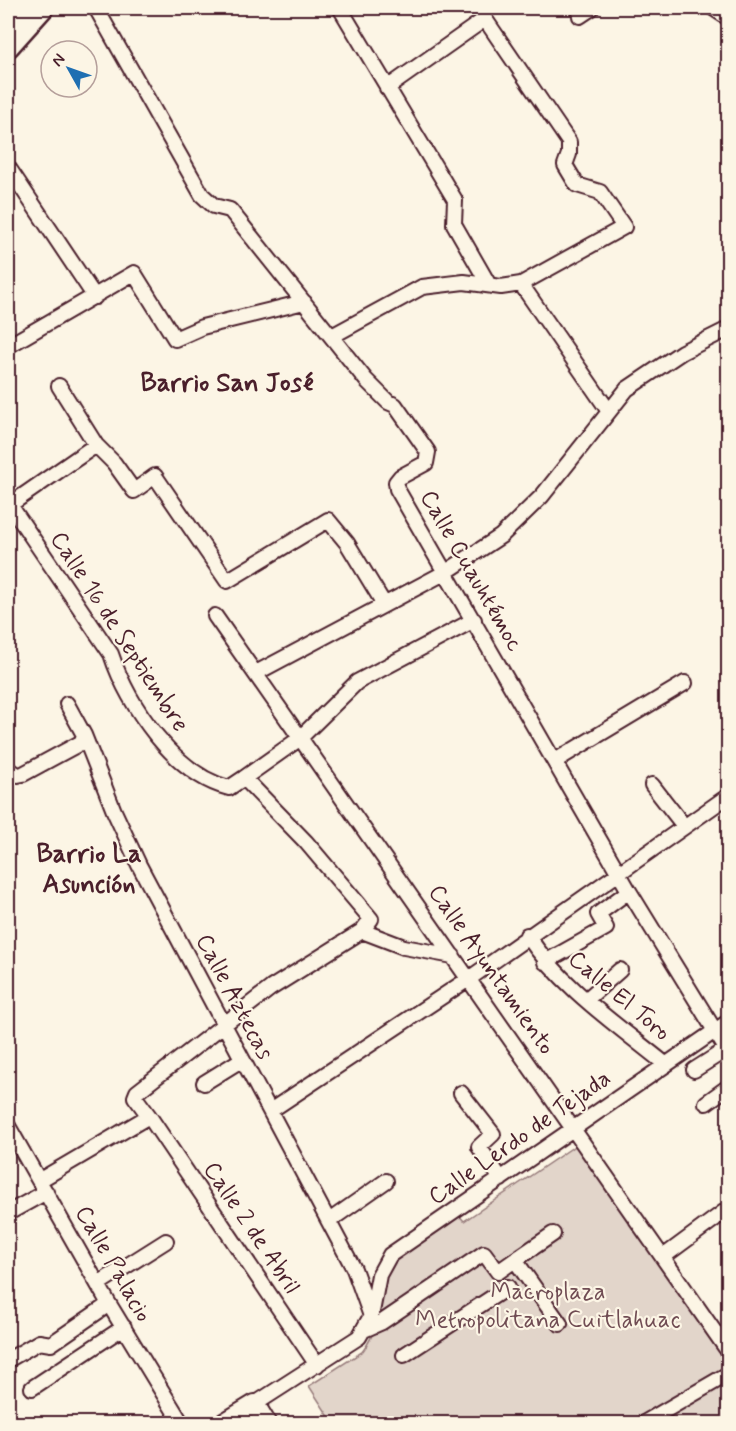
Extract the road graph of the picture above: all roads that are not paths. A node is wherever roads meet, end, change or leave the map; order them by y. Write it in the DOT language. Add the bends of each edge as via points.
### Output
graph roads {
  1 [pos="21,8"];
  2 [pos="42,8"];
  3 [pos="96,8"];
  4 [pos="340,8"];
  5 [pos="713,8"];
  6 [pos="729,18"];
  7 [pos="8,23"];
  8 [pos="8,46"];
  9 [pos="387,88"];
  10 [pos="8,167"];
  11 [pos="521,284"];
  12 [pos="489,285"];
  13 [pos="94,297"];
  14 [pos="304,302"];
  15 [pos="729,329"];
  16 [pos="332,336"];
  17 [pos="8,346"];
  18 [pos="59,386"];
  19 [pos="608,410"];
  20 [pos="96,445"];
  21 [pos="8,505"];
  22 [pos="446,572"];
  23 [pos="384,604"];
  24 [pos="216,616"];
  25 [pos="474,620"];
  26 [pos="256,672"];
  27 [pos="685,683"];
  28 [pos="67,704"];
  29 [pos="299,739"];
  30 [pos="84,741"];
  31 [pos="555,761"];
  32 [pos="8,769"];
  33 [pos="244,778"];
  34 [pos="652,785"];
  35 [pos="729,796"];
  36 [pos="684,826"];
  37 [pos="618,871"];
  38 [pos="629,891"];
  39 [pos="362,931"];
  40 [pos="527,936"];
  41 [pos="453,956"];
  42 [pos="545,962"];
  43 [pos="620,970"];
  44 [pos="470,978"];
  45 [pos="586,1000"];
  46 [pos="729,1022"];
  47 [pos="223,1026"];
  48 [pos="714,1032"];
  49 [pos="728,1050"];
  50 [pos="241,1060"];
  51 [pos="665,1064"];
  52 [pos="694,1070"];
  53 [pos="204,1083"];
  54 [pos="729,1087"];
  55 [pos="461,1093"];
  56 [pos="706,1103"];
  57 [pos="270,1111"];
  58 [pos="149,1116"];
  59 [pos="8,1126"];
  60 [pos="574,1129"];
  61 [pos="501,1179"];
  62 [pos="386,1181"];
  63 [pos="43,1186"];
  64 [pos="729,1209"];
  65 [pos="8,1213"];
  66 [pos="329,1221"];
  67 [pos="553,1234"];
  68 [pos="166,1241"];
  69 [pos="663,1257"];
  70 [pos="515,1260"];
  71 [pos="498,1272"];
  72 [pos="98,1284"];
  73 [pos="109,1304"];
  74 [pos="368,1322"];
  75 [pos="560,1324"];
  76 [pos="124,1327"];
  77 [pos="729,1351"];
  78 [pos="404,1355"];
  79 [pos="8,1360"];
  80 [pos="317,1365"];
  81 [pos="729,1374"];
  82 [pos="32,1388"];
  83 [pos="255,1404"];
  84 [pos="225,1422"];
  85 [pos="182,1424"];
  86 [pos="261,1424"];
  87 [pos="267,1424"];
  88 [pos="642,1424"];
  1 -- 7 [label="main road"];
  2 -- 8 [label="main road"];
  3 -- 14 [label="street, Calle Cuauhtémoc" via="202,195 214,206 230,210"];
  4 -- 9 [label="street"];
  5 -- 6 [label="street"];
  9 -- 11 [label="street" via="485,19 569,142 570,154 565,165 577,185 600,192 624,227"];
  9 -- 12 [label="street" via="455,200 454,224"];
  10 -- 13 [label="street"];
  11 -- 12 [label="street"];
  11 -- 19 [label="street"];
  12 -- 16 [label="street" via="464,282 422,287"];
  13 -- 14 [label="street" via="134,273 175,339 202,327"];
  13 -- 17 [label="street"];
  14 -- 16 [label="street, Calle Cuauhtémoc"];
  15 -- 19 [label="street" via="652,370"];
  16 -- 22 [label="street, Calle Cuauhtémoc" via="366,380 395,405 428,452 426,463 396,483"];
  18 -- 20 [label="street"];
  19 -- 22 [label="street" via="564,470 523,516 501,536"];
  20 -- 21 [label="street"];
  20 -- 23 [label="street" via="134,491 155,476 227,581 328,520 348,543"];
  21 -- 33 [label="street, Calle 16 de Septiembre" via="111,654 148,724 168,750 217,785 229,788"];
  22 -- 23 [label="street"];
  22 -- 25 [label="street, Calle Cuauhtémoc"];
  23 -- 26 [label="street"];
  24 -- 26 [label="street, Calle Ayuntamiento"];
  25 -- 29 [label="street" via="357,682"];
  25 -- 31 [label="street, Calle Cuauhtémoc"];
  26 -- 29 [label="street, Calle Ayuntamiento"];
  27 -- 31 [label="street"];
  28 -- 30 [label="street, Calle Aztecas"];
  29 -- 33 [label="street"];
  29 -- 41 [label="street, Calle Ayuntamiento"];
  30 -- 32 [label="street" via="23,774"];
  30 -- 47 [label="street, Calle Aztecas" via="136,860"];
  31 -- 37 [label="street, Calle Cuauhtémoc"];
  33 -- 39 [label="street" via="368,914 370,923"];
  34 -- 36 [label="street"];
  35 -- 36 [label="street"];
  36 -- 37 [label="street"];
  37 -- 38 [label="street, Calle Cuauhtémoc"];
  37 -- 40 [label="street"];
  38 -- 42 [label="street, Calle El Toro" via="598,914 606,928"];
  38 -- 48 [label="street, Calle Cuauhtémoc"];
  39 -- 41 [label="street" via="404,947"];
  39 -- 47 [label="street" via="271,988"];
  40 -- 42 [label="street, Calle El Toro"];
  40 -- 44 [label="street"];
  41 -- 44 [label="street, Calle Ayuntamiento"];
  42 -- 45 [label="street, Calle El Toro"];
  43 -- 45 [label="street"];
  44 -- 57 [label="street"];
  44 -- 60 [label="street, Calle Ayuntamiento"];
  45 -- 51 [label="street, Calle El Toro"];
  46 -- 48 [label="street, Calle Lerdo de Tejada"];
  47 -- 50 [label="street, Calle Aztecas"];
  47 -- 58 [label="street" via="135,1094"];
  48 -- 49 [label="street, Calle Cuauhtémoc"];
  48 -- 51 [label="street, Calle Lerdo de Tejada"];
  49 -- 52 [label="street"];
  50 -- 53 [label="street"];
  50 -- 57 [label="street, Calle Aztecas"];
  51 -- 60 [label="street, Calle Lerdo de Tejada"];
  54 -- 56 [label="street"];
  55 -- 61 [label="street" via="493,1134 479,1147"];
  57 -- 66 [label="street, Calle Aztecas"];
  58 -- 63 [label="street"];
  58 -- 80 [label="street, Calle 2 de Abril"];
  59 -- 63 [label="street, Calle Palacio"];
  60 -- 61 [label="street, Calle Lerdo de Tejada"];
  60 -- 69 [label="street, Calle Ayuntamiento"];
  61 -- 74 [label="street, Calle Lerdo de Tejada" via="390,1255 379,1275"];
  62 -- 66 [label="street"];
  63 -- 65 [label="street"];
  63 -- 72 [label="street, Calle Palacio"];
  64 -- 69 [label="street"];
  66 -- 74 [label="street, Calle Aztecas" via="354,1269"];
  67 -- 70 [label="street"];
  68 -- 72 [label="street"];
  69 -- 77 [label="street, Calle Ayuntamiento"];
  70 -- 71 [label="street"];
  70 -- 75 [label="street"];
  71 -- 74 [label="street" via="484,1252 382,1322"];
  71 -- 78 [label="street" via="508,1289"];
  72 -- 73 [label="street, Calle Palacio"];
  73 -- 76 [label="street, Calle Palacio"];
  73 -- 79 [label="street" via="51,1344 39,1342"];
  74 -- 80 [label="street" via="359,1337"];
  76 -- 82 [label="street"];
  76 -- 85 [label="street, Calle Palacio"];
  80 -- 83 [label="street"];
  81 -- 88 [label="street"];
  83 -- 84 [label="street"];
  83 -- 87 [label="street"];
  84 -- 86 [label="street" via="249,1420"];
}
